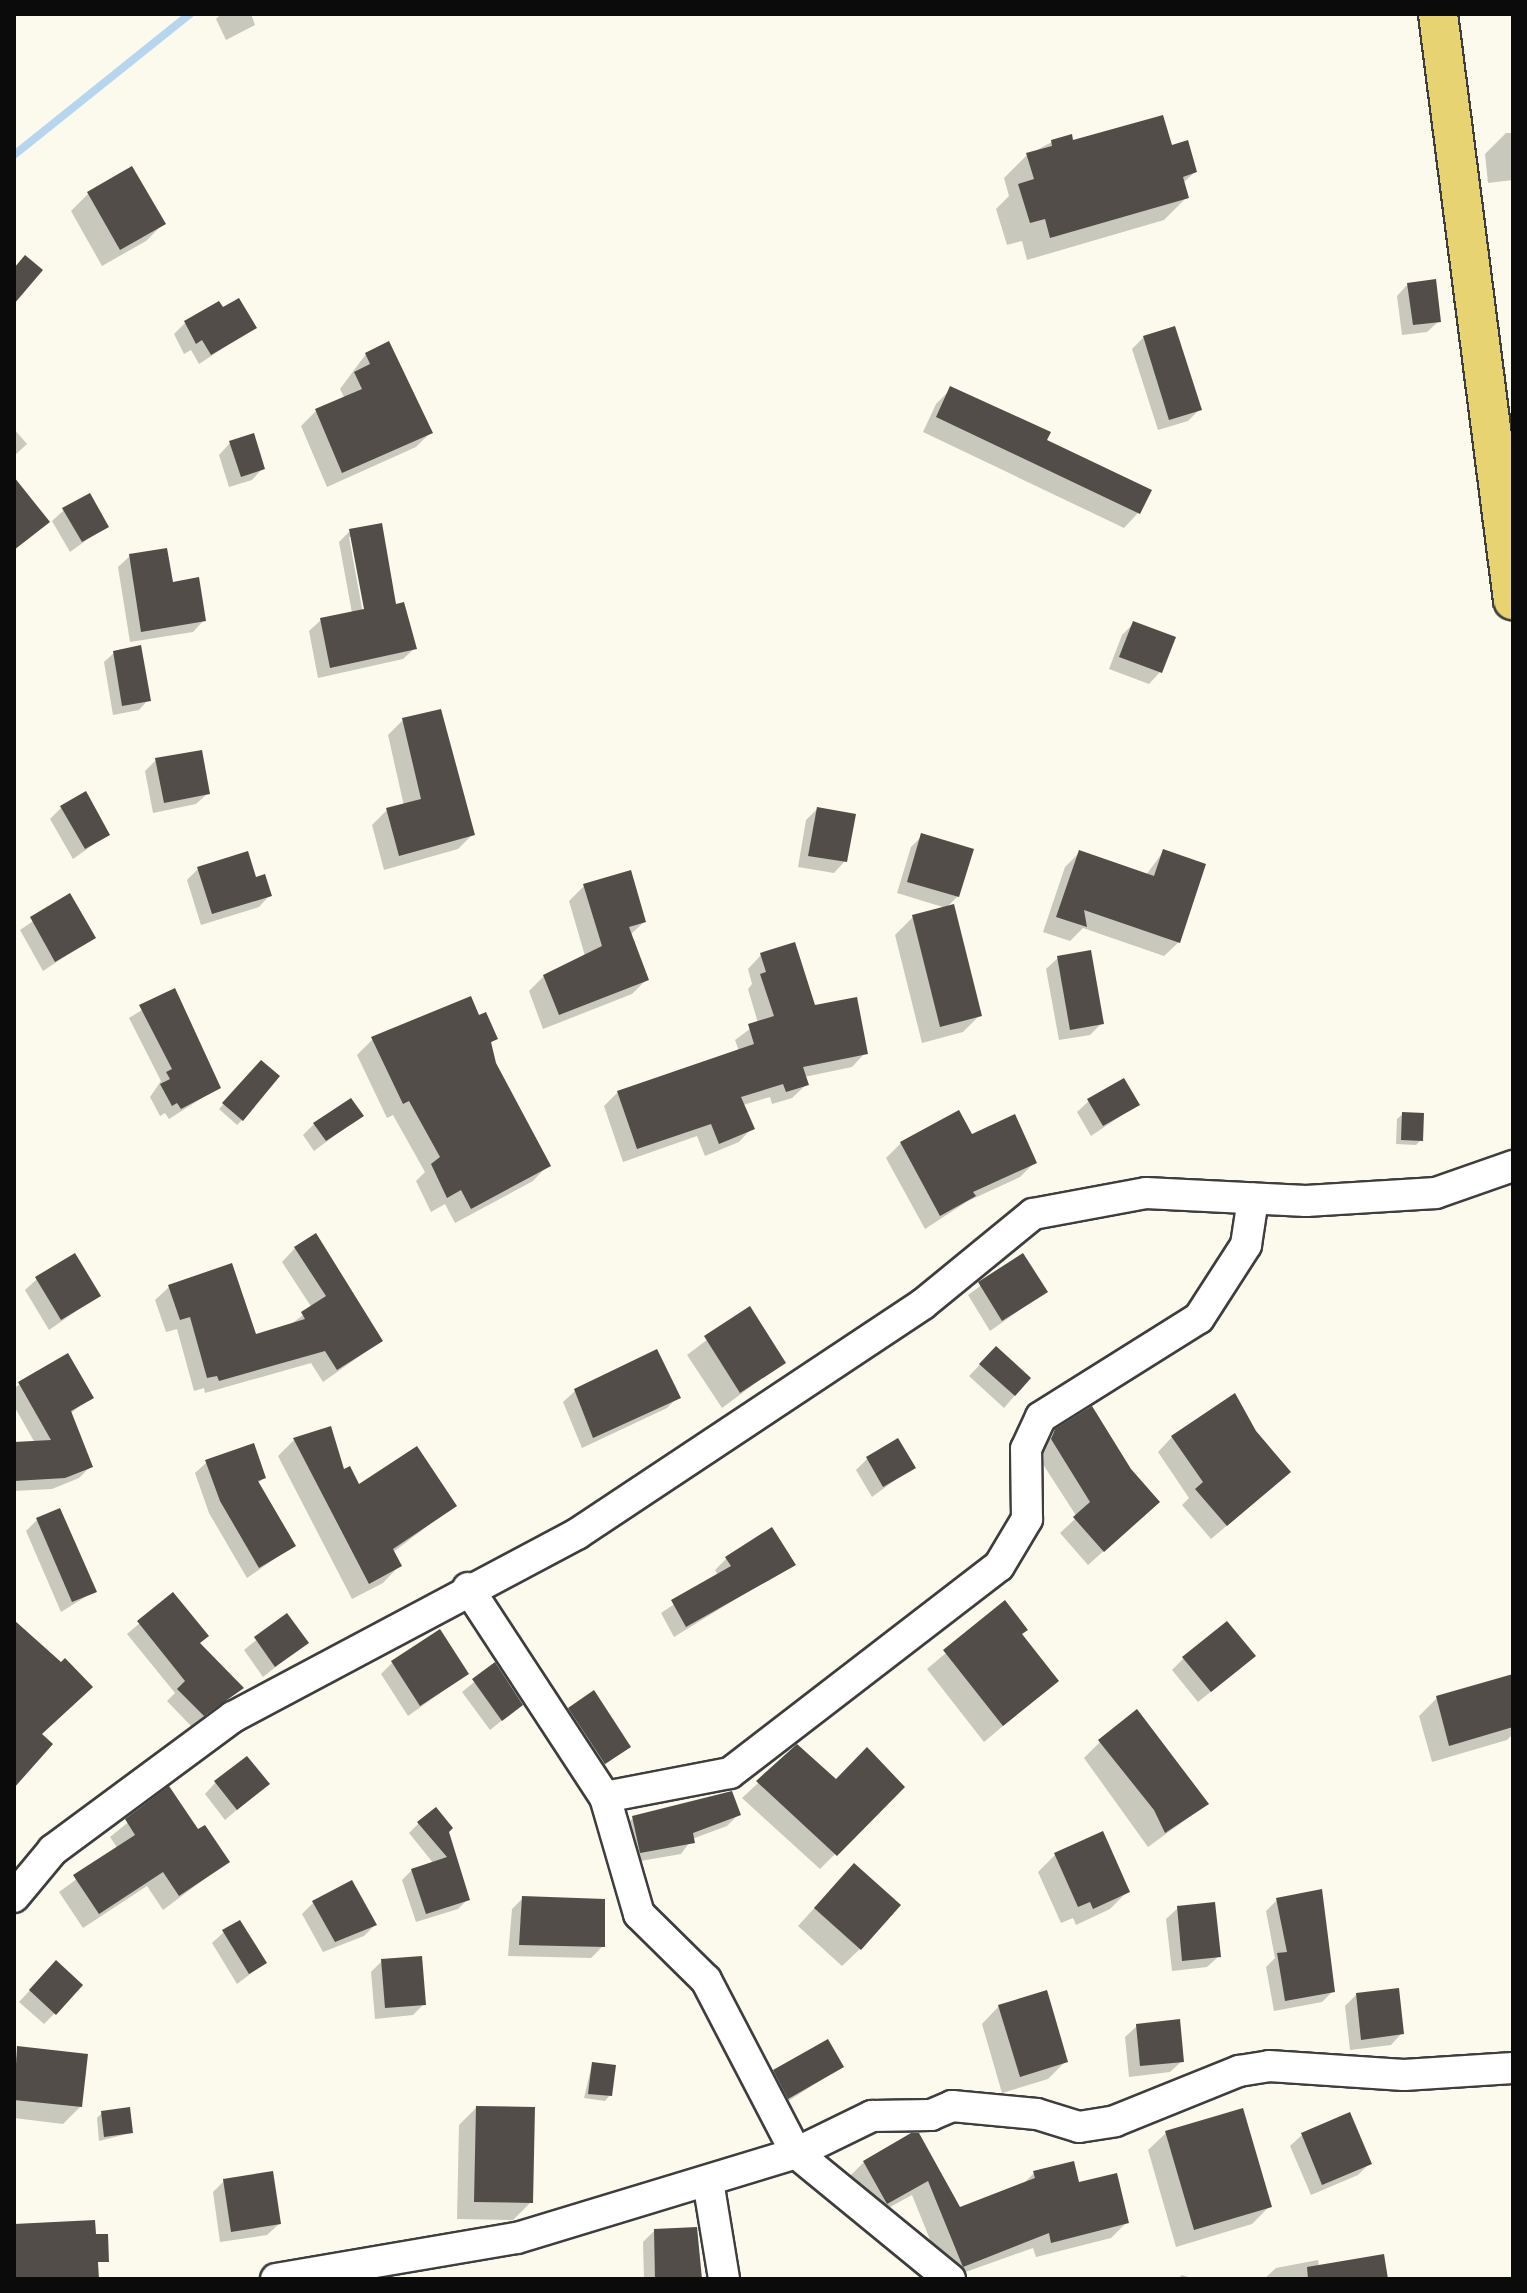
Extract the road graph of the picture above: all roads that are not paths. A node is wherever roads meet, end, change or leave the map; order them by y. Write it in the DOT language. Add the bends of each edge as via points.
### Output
graph roads {
  1 [pos="1438,14"];
  2 [pos="1513,600"];
  3 [pos="1513,1166"];
  4 [pos="1253,1199"];
  5 [pos="468,1588"];
  6 [pos="605,1797"];
  7 [pos="14,1897"];
  8 [pos="1513,2068"];
  9 [pos="796,2153"];
  10 [pos="708,2181"];
  11 [pos="276,2279"];
  12 [pos="724,2279"];
  13 [pos="950,2279"];
  1 -- 2 [label="main road"];
  3 -- 4 [label="street" via="1436,1193"];
  4 -- 5 [label="street" via="1146,1193 1033,1214 923,1304 617,1508"];
  4 -- 6 [label="street" via="1246,1245 1199,1318 1041,1417 1026,1449 1027,1519 999,1566 730,1773"];
  5 -- 6 [label="street"];
  5 -- 7 [label="street" via="233,1717 53,1850"];
  6 -- 9 [label="street" via="639,1914 706,1980"];
  8 -- 9 [label="street" via="1404,2075 1269,2066 1239,2071 1115,2121 1079,2127 1037,2114 952,2106 931,2115 872,2116"];
  9 -- 10 [label="street"];
  9 -- 13 [label="street"];
  10 -- 11 [label="street" via="517,2238"];
  10 -- 12 [label="street"];
}
